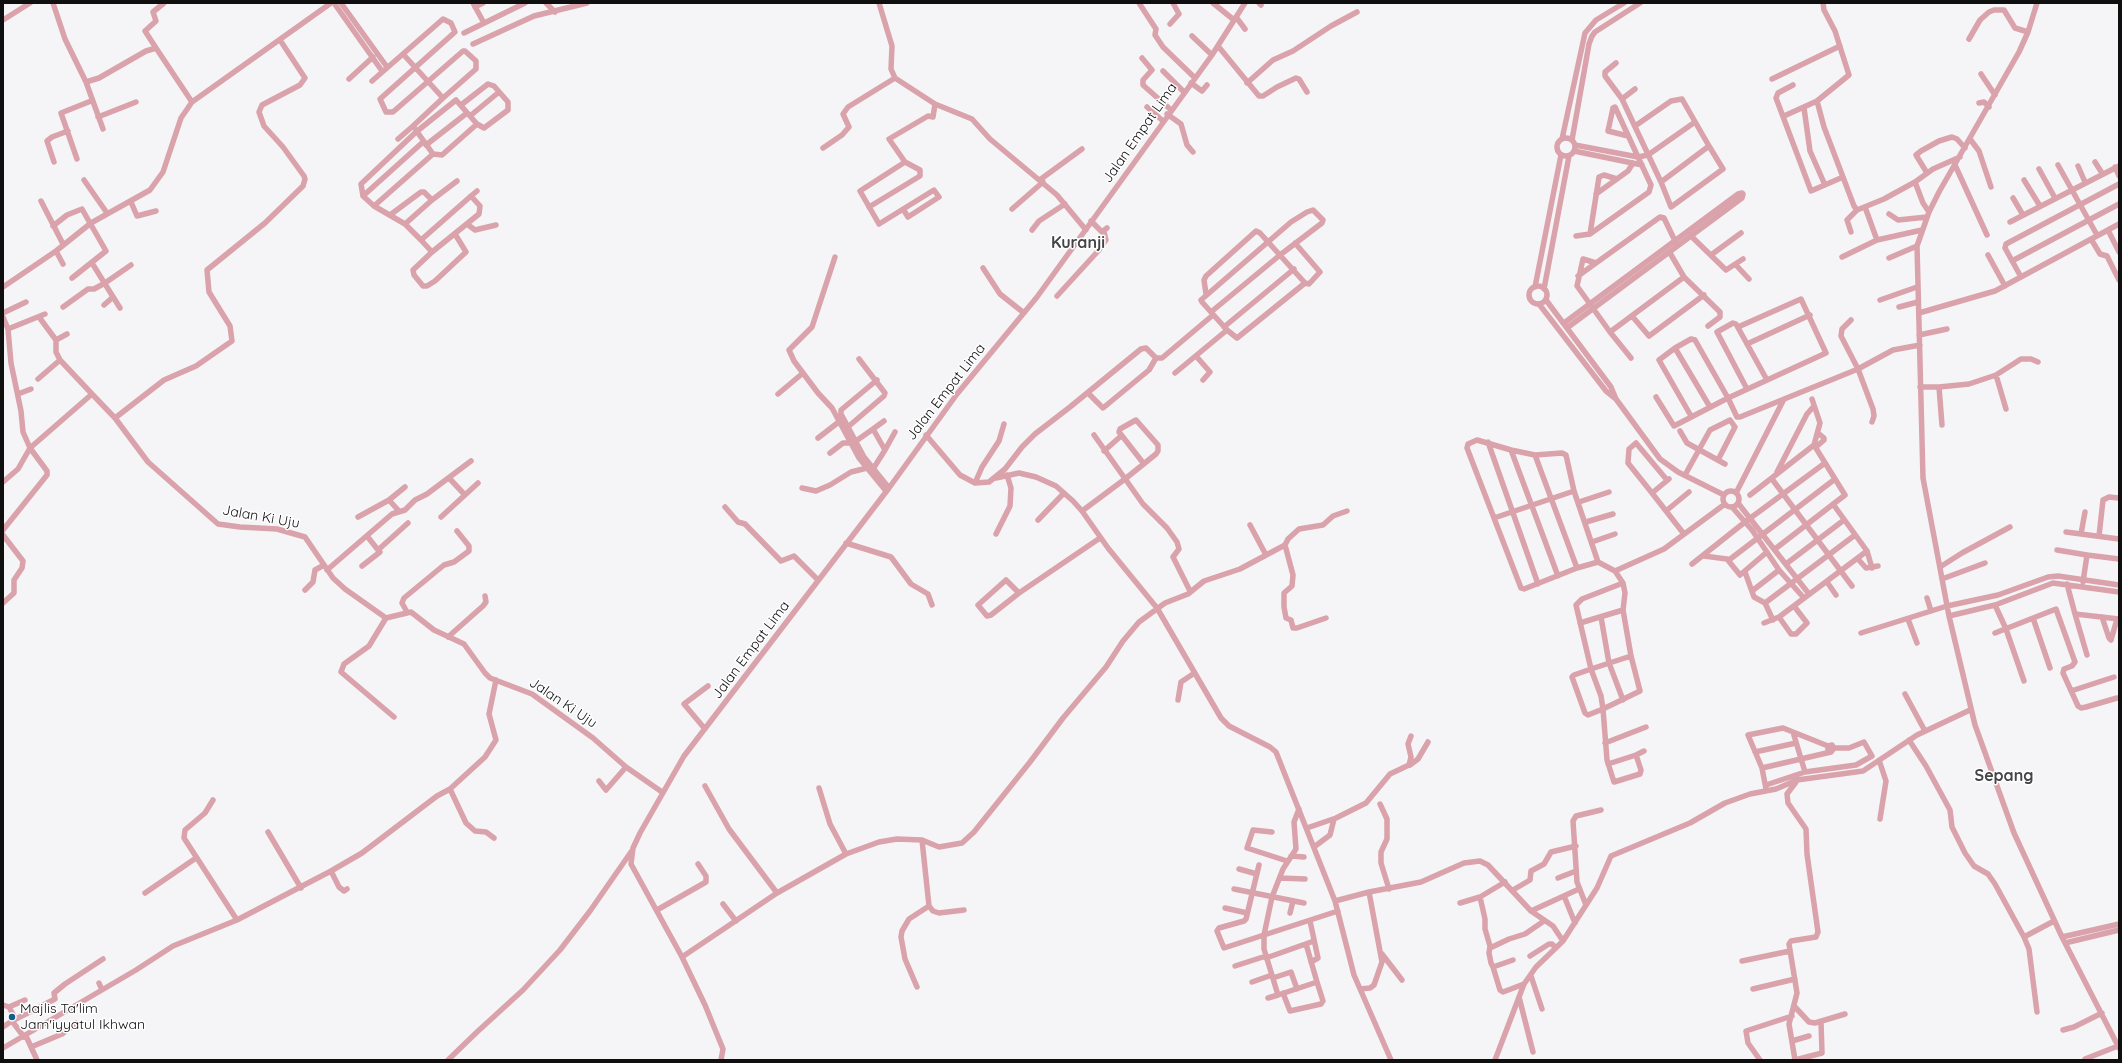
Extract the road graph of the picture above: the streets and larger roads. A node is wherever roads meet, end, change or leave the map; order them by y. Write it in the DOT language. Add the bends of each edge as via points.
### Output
graph roads {
  1 [pos="30,3"];
  2 [pos="54,3"];
  3 [pos="164,3"];
  4 [pos="332,3"];
  5 [pos="342,3"];
  6 [pos="483,3"];
  7 [pos="525,3"];
  8 [pos="546,3"];
  9 [pos="587,3"];
  10 [pos="879,3"];
  11 [pos="1139,3"];
  12 [pos="1173,3"];
  13 [pos="1213,3"];
  14 [pos="1245,3"];
  15 [pos="1624,3"];
  16 [pos="1640,3"];
  17 [pos="1823,3"];
  18 [pos="2037,3"];
  19 [pos="474,5"];
  20 [pos="554,12"];
  21 [pos="1357,12"];
  22 [pos="1235,19"];
  23 [pos="3,20"];
  24 [pos="484,23"];
  25 [pos="1170,24"];
  26 [pos="1245,29"];
  27 [pos="2028,32"];
  28 [pos="464,33"];
  29 [pos="1192,36"];
  30 [pos="1969,39"];
  31 [pos="280,40"];
  32 [pos="472,44"];
  33 [pos="1218,46"];
  34 [pos="1840,46"];
  35 [pos="156,48"];
  36 [pos="403,54"];
  37 [pos="1212,55"];
  38 [pos="373,57"];
  39 [pos="1142,58"];
  40 [pos="1616,63"];
  41 [pos="414,67"];
  42 [pos="385,69"];
  43 [pos="1163,71"];
  44 [pos="1981,74"];
  45 [pos="895,78"];
  46 [pos="1195,78"];
  47 [pos="349,79"];
  48 [pos="1772,79"];
  49 [pos="372,81"];
  50 [pos="86,82"];
  51 [pos="428,82"];
  52 [pos="1190,83"];
  53 [pos="1247,83"];
  54 [pos="1208,85"];
  55 [pos="1793,86"];
  56 [pos="1635,89"];
  57 [pos="499,92"];
  58 [pos="1184,92"];
  59 [pos="1307,92"];
  60 [pos="1995,95"];
  61 [pos="443,98"];
  62 [pos="1622,99"];
  63 [pos="1817,101"];
  64 [pos="91,102"];
  65 [pos="136,102"];
  66 [pos="192,102"];
  67 [pos="1979,103"];
  68 [pos="935,104"];
  69 [pos="461,105"];
  70 [pos="1147,107"];
  71 [pos="1989,107"];
  72 [pos="1804,108"];
  73 [pos="1169,112"];
  74 [pos="469,115"];
  75 [pos="1784,116"];
  76 [pos="98,117"];
  77 [pos="1163,121"];
  78 [pos="1695,122"];
  79 [pos="477,124"];
  80 [pos="413,126"];
  81 [pos="1635,126"];
  82 [pos="103,129"];
  83 [pos="68,131"];
  84 [pos="416,132"];
  85 [pos="1628,136"];
  86 [pos="398,139"];
  87 [pos="1562,139"];
  88 [pos="1970,140"];
  89 [pos="425,144"];
  90 [pos="1574,146"];
  91 [pos="1709,146"];
  92 [pos="823,148"];
  93 [pos="1082,148"];
  94 [pos="1965,148"];
  95 [pos="1588,150"];
  96 [pos="1193,152"];
  97 [pos="433,154"];
  98 [pos="1625,154"];
  99 [pos="1561,155"];
  100 [pos="1648,155"];
  101 [pos="1569,156"];
  102 [pos="1638,156"];
  103 [pos="1960,157"];
  104 [pos="77,159"];
  105 [pos="1623,160"];
  106 [pos="54,162"];
  107 [pos="905,162"];
  108 [pos="2095,162"];
  109 [pos="1633,163"];
  110 [pos="1642,164"];
  111 [pos="1955,165"];
  112 [pos="2058,166"];
  113 [pos="2078,166"];
  114 [pos="2117,166"];
  115 [pos="2039,170"];
  116 [pos="1927,173"];
  117 [pos="2102,174"];
  118 [pos="2119,176"];
  119 [pos="1843,177"];
  120 [pos="1617,179"];
  121 [pos="84,180"];
  122 [pos="2024,180"];
  123 [pos="457,181"];
  124 [pos="1042,182"];
  125 [pos="1661,182"];
  126 [pos="1915,182"];
  127 [pos="2085,182"];
  128 [pos="2119,184"];
  129 [pos="1825,185"];
  130 [pos="1991,188"];
  131 [pos="2072,189"];
  132 [pos="477,191"];
  133 [pos="1596,194"];
  134 [pos="364,196"];
  135 [pos="471,196"];
  136 [pos="2013,198"];
  137 [pos="2055,198"];
  138 [pos="41,200"];
  139 [pos="432,200"];
  140 [pos="131,202"];
  141 [pos="1065,204"];
  142 [pos="2081,204"];
  143 [pos="2119,204"];
  144 [pos="374,206"];
  145 [pos="2040,206"];
  146 [pos="869,207"];
  147 [pos="1865,207"];
  148 [pos="903,209"];
  149 [pos="1012,209"];
  150 [pos="1857,210"];
  151 [pos="156,211"];
  152 [pos="107,213"];
  153 [pos="1889,214"];
  154 [pos="390,215"];
  155 [pos="1928,215"];
  156 [pos="2023,215"];
  157 [pos="2089,220"];
  158 [pos="1091,221"];
  159 [pos="2010,222"];
  160 [pos="91,223"];
  161 [pos="405,224"];
  162 [pos="467,224"];
  163 [pos="2119,224"];
  164 [pos="496,225"];
  165 [pos="53,226"];
  166 [pos="1032,230"];
  167 [pos="1086,230"];
  168 [pos="1922,230"];
  169 [pos="2108,230"];
  170 [pos="1851,232"];
  171 [pos="1741,233"];
  172 [pos="455,234"];
  173 [pos="1590,234"];
  174 [pos="1689,234"];
  175 [pos="1987,235"];
  176 [pos="2097,235"];
  177 [pos="1576,236"];
  178 [pos="2091,239"];
  179 [pos="421,240"];
  180 [pos="1877,240"];
  181 [pos="1268,242"];
  182 [pos="1295,243"];
  183 [pos="64,244"];
  184 [pos="1676,244"];
  185 [pos="1917,246"];
  186 [pos="56,251"];
  187 [pos="432,252"];
  188 [pos="2119,252"];
  189 [pos="1670,253"];
  190 [pos="1280,254"];
  191 [pos="1711,255"];
  192 [pos="1988,255"];
  193 [pos="835,256"];
  194 [pos="1842,257"];
  195 [pos="1889,258"];
  196 [pos="1743,259"];
  197 [pos="2012,261"];
  198 [pos="92,263"];
  199 [pos="1596,263"];
  200 [pos="64,264"];
  201 [pos="131,265"];
  202 [pos="1736,265"];
  203 [pos="983,268"];
  204 [pos="1294,269"];
  205 [pos="1578,276"];
  206 [pos="1684,277"];
  207 [pos="2021,277"];
  208 [pos="72,278"];
  209 [pos="1749,279"];
  210 [pos="2119,280"];
  211 [pos="105,283"];
  212 [pos="1305,283"];
  213 [pos="2005,286"];
  214 [pos="3,287"];
  215 [pos="1536,287"];
  216 [pos="1917,287"];
  217 [pos="1544,289"];
  218 [pos="1206,294"];
  219 [pos="1057,296"];
  220 [pos="1704,296"];
  221 [pos="113,297"];
  222 [pos="1546,300"];
  223 [pos="1880,300"];
  224 [pos="26,302"];
  225 [pos="1918,302"];
  226 [pos="1589,303"];
  227 [pos="1539,304"];
  228 [pos="104,305"];
  229 [pos="63,307"];
  230 [pos="1899,307"];
  231 [pos="120,308"];
  232 [pos="1593,309"];
  233 [pos="3,313"];
  234 [pos="1024,313"];
  235 [pos="1919,313"];
  236 [pos="1212,314"];
  237 [pos="1810,315"];
  238 [pos="1632,316"];
  239 [pos="3,317"];
  240 [pos="1851,320"];
  241 [pos="1564,323"];
  242 [pos="1708,326"];
  243 [pos="1738,327"];
  244 [pos="1226,328"];
  245 [pos="1567,328"];
  246 [pos="8,329"];
  247 [pos="1947,329"];
  248 [pos="1610,332"];
  249 [pos="67,334"];
  250 [pos="1920,335"];
  251 [pos="56,340"];
  252 [pos="1747,344"];
  253 [pos="1920,344"];
  254 [pos="1675,348"];
  255 [pos="1196,356"];
  256 [pos="1156,358"];
  257 [pos="1631,358"];
  258 [pos="859,359"];
  259 [pos="60,360"];
  260 [pos="2038,362"];
  261 [pos="1858,369"];
  262 [pos="803,373"];
  263 [pos="1175,373"];
  264 [pos="1996,375"];
  265 [pos="38,379"];
  266 [pos="876,380"];
  267 [pos="1203,380"];
  268 [pos="1766,380"];
  269 [pos="1920,387"];
  270 [pos="1939,387"];
  271 [pos="31,389"];
  272 [pos="1747,389"];
  273 [pos="1088,392"];
  274 [pos="18,394"];
  275 [pos="92,394"];
  276 [pos="778,394"];
  277 [pos="1656,397"];
  278 [pos="1728,398"];
  279 [pos="1812,398"];
  280 [pos="1616,399"];
  281 [pos="1784,399"];
  282 [pos="1814,406"];
  283 [pos="1710,407"];
  284 [pos="2006,409"];
  285 [pos="1691,416"];
  286 [pos="114,418"];
  287 [pos="840,421"];
  288 [pos="884,421"];
  289 [pos="1872,422"];
  290 [pos="1004,424"];
  291 [pos="1942,425"];
  292 [pos="849,426"];
  293 [pos="872,429"];
  294 [pos="1680,431"];
  295 [pos="895,432"];
  296 [pos="926,435"];
  297 [pos="1094,435"];
  298 [pos="1121,436"];
  299 [pos="818,438"];
  300 [pos="854,442"];
  301 [pos="1488,442"];
  302 [pos="1815,446"];
  303 [pos="30,448"];
  304 [pos="885,450"];
  305 [pos="1511,450"];
  306 [pos="1699,450"];
  307 [pos="1104,451"];
  308 [pos="830,453"];
  309 [pos="1535,455"];
  310 [pos="1718,460"];
  311 [pos="471,461"];
  312 [pos="1825,462"];
  313 [pos="1144,464"];
  314 [pos="1725,464"];
  315 [pos="870,468"];
  316 [pos="1007,475"];
  317 [pos="1685,475"];
  318 [pos="1774,476"];
  319 [pos="449,478"];
  320 [pos="996,478"];
  321 [pos="1835,478"];
  322 [pos="1125,479"];
  323 [pos="3,482"];
  324 [pos="478,483"];
  325 [pos="975,483"];
  326 [pos="406,487"];
  327 [pos="802,488"];
  328 [pos="888,490"];
  329 [pos="1574,491"];
  330 [pos="1609,492"];
  331 [pos="1689,492"];
  332 [pos="1064,493"];
  333 [pos="1736,493"];
  334 [pos="1782,493"];
  335 [pos="1652,494"];
  336 [pos="465,495"];
  337 [pos="1724,495"];
  338 [pos="1750,495"];
  339 [pos="1552,498"];
  340 [pos="2119,498"];
  341 [pos="389,500"];
  342 [pos="1579,502"];
  343 [pos="1738,503"];
  344 [pos="1725,504"];
  345 [pos="1833,504"];
  346 [pos="1532,505"];
  347 [pos="725,507"];
  348 [pos="1732,507"];
  349 [pos="398,510"];
  350 [pos="1794,510"];
  351 [pos="1082,511"];
  352 [pos="1347,511"];
  353 [pos="1666,511"];
  354 [pos="1512,512"];
  355 [pos="2085,512"];
  356 [pos="1613,514"];
  357 [pos="358,517"];
  358 [pos="441,517"];
  359 [pos="1494,518"];
  360 [pos="1750,518"];
  361 [pos="1038,520"];
  362 [pos="1844,520"];
  363 [pos="1586,522"];
  364 [pos="1744,522"];
  365 [pos="408,523"];
  366 [pos="1806,525"];
  367 [pos="1250,526"];
  368 [pos="2010,527"];
  369 [pos="3,530"];
  370 [pos="457,532"];
  371 [pos="2066,532"];
  372 [pos="996,534"];
  373 [pos="1615,534"];
  374 [pos="1684,534"];
  375 [pos="1763,534"];
  376 [pos="2082,534"];
  377 [pos="3,535"];
  378 [pos="1855,535"];
  379 [pos="367,536"];
  380 [pos="2099,536"];
  381 [pos="1100,538"];
  382 [pos="1758,538"];
  383 [pos="2119,539"];
  384 [pos="1817,540"];
  385 [pos="1592,542"];
  386 [pos="846,543"];
  387 [pos="1285,545"];
  388 [pos="1775,549"];
  389 [pos="378,550"];
  390 [pos="2057,550"];
  391 [pos="1866,551"];
  392 [pos="1767,552"];
  393 [pos="1266,555"];
  394 [pos="1828,555"];
  395 [pos="2087,555"];
  396 [pos="1704,556"];
  397 [pos="1858,559"];
  398 [pos="1729,560"];
  399 [pos="2119,560"];
  400 [pos="1598,562"];
  401 [pos="1985,563"];
  402 [pos="1692,564"];
  403 [pos="1786,564"];
  404 [pos="362,566"];
  405 [pos="1878,566"];
  406 [pos="326,567"];
  407 [pos="1940,567"];
  408 [pos="1577,568"];
  409 [pos="1872,568"];
  410 [pos="1779,570"];
  411 [pos="1617,571"];
  412 [pos="1841,571"];
  413 [pos="1745,572"];
  414 [pos="1558,576"];
  415 [pos="1798,579"];
  416 [pos="1942,579"];
  417 [pos="2084,579"];
  418 [pos="818,580"];
  419 [pos="1827,582"];
  420 [pos="1623,583"];
  421 [pos="2034,583"];
  422 [pos="1538,584"];
  423 [pos="1791,584"];
  424 [pos="2066,584"];
  425 [pos="2119,585"];
  426 [pos="1852,586"];
  427 [pos="2082,586"];
  428 [pos="2036,589"];
  429 [pos="305,590"];
  430 [pos="1190,591"];
  431 [pos="1752,591"];
  432 [pos="2119,592"];
  433 [pos="1019,593"];
  434 [pos="1809,594"];
  435 [pos="1836,594"];
  436 [pos="485,596"];
  437 [pos="1804,598"];
  438 [pos="1926,598"];
  439 [pos="1983,600"];
  440 [pos="3,603"];
  441 [pos="1765,603"];
  442 [pos="1968,603"];
  443 [pos="932,605"];
  444 [pos="1995,605"];
  445 [pos="1794,606"];
  446 [pos="1947,606"];
  447 [pos="1985,607"];
  448 [pos="1157,608"];
  449 [pos="1622,610"];
  450 [pos="1931,611"];
  451 [pos="1969,611"];
  452 [pos="407,612"];
  453 [pos="2075,614"];
  454 [pos="1949,616"];
  455 [pos="1601,617"];
  456 [pos="2102,617"];
  457 [pos="386,618"];
  458 [pos="1326,618"];
  459 [pos="2033,618"];
  460 [pos="1776,619"];
  461 [pos="1908,619"];
  462 [pos="2118,619"];
  463 [pos="1580,623"];
  464 [pos="1764,623"];
  465 [pos="2006,629"];
  466 [pos="1861,633"];
  467 [pos="1995,633"];
  468 [pos="448,637"];
  469 [pos="1917,643"];
  470 [pos="2087,655"];
  471 [pos="1631,656"];
  472 [pos="1609,663"];
  473 [pos="2050,668"];
  474 [pos="1591,669"];
  475 [pos="1194,674"];
  476 [pos="2114,677"];
  477 [pos="496,680"];
  478 [pos="2024,681"];
  479 [pos="708,686"];
  480 [pos="2071,691"];
  481 [pos="1905,694"];
  482 [pos="2117,698"];
  483 [pos="1178,700"];
  484 [pos="1623,700"];
  485 [pos="1603,709"];
  486 [pos="1970,710"];
  487 [pos="394,717"];
  488 [pos="1646,727"];
  489 [pos="705,729"];
  490 [pos="1925,731"];
  491 [pos="1794,732"];
  492 [pos="1411,736"];
  493 [pos="1909,740"];
  494 [pos="1428,742"];
  495 [pos="1796,742"];
  496 [pos="1605,743"];
  497 [pos="1830,749"];
  498 [pos="1644,752"];
  499 [pos="1755,752"];
  500 [pos="1636,755"];
  501 [pos="1801,758"];
  502 [pos="1879,760"];
  503 [pos="1608,764"];
  504 [pos="1409,765"];
  505 [pos="626,767"];
  506 [pos="1762,768"];
  507 [pos="1805,772"];
  508 [pos="1798,780"];
  509 [pos="599,781"];
  510 [pos="705,786"];
  511 [pos="819,788"];
  512 [pos="1766,788"];
  513 [pos="450,789"];
  514 [pos="662,792"];
  515 [pos="213,800"];
  516 [pos="1380,804"];
  517 [pos="1300,808"];
  518 [pos="1601,810"];
  519 [pos="1334,819"];
  520 [pos="1880,819"];
  521 [pos="1306,828"];
  522 [pos="268,832"];
  523 [pos="1272,832"];
  524 [pos="494,838"];
  525 [pos="922,840"];
  526 [pos="1576,846"];
  527 [pos="1314,847"];
  528 [pos="633,848"];
  529 [pos="846,854"];
  530 [pos="196,858"];
  531 [pos="1304,858"];
  532 [pos="1289,859"];
  533 [pos="698,864"];
  534 [pos="1259,865"];
  535 [pos="1239,869"];
  536 [pos="331,871"];
  537 [pos="1576,871"];
  538 [pos="1257,874"];
  539 [pos="1280,878"];
  540 [pos="1558,878"];
  541 [pos="1305,879"];
  542 [pos="1505,882"];
  543 [pos="301,888"];
  544 [pos="346,889"];
  545 [pos="1234,889"];
  546 [pos="1389,889"];
  547 [pos="1579,889"];
  548 [pos="1513,890"];
  549 [pos="1369,892"];
  550 [pos="144,893"];
  551 [pos="777,893"];
  552 [pos="1252,893"];
  553 [pos="1564,896"];
  554 [pos="1272,897"];
  555 [pos="1480,897"];
  556 [pos="1293,901"];
  557 [pos="1336,901"];
  558 [pos="1304,903"];
  559 [pos="1460,903"];
  560 [pos="723,904"];
  561 [pos="929,906"];
  562 [pos="1586,906"];
  563 [pos="1225,908"];
  564 [pos="657,910"];
  565 [pos="964,910"];
  566 [pos="1338,911"];
  567 [pos="1531,911"];
  568 [pos="1247,913"];
  569 [pos="1290,913"];
  570 [pos="237,920"];
  571 [pos="736,921"];
  572 [pos="1310,921"];
  573 [pos="1544,921"];
  574 [pos="2054,921"];
  575 [pos="1575,922"];
  576 [pos="2119,924"];
  577 [pos="2119,930"];
  578 [pos="1264,935"];
  579 [pos="2083,936"];
  580 [pos="2062,937"];
  581 [pos="2024,938"];
  582 [pos="1314,941"];
  583 [pos="1563,941"];
  584 [pos="2065,943"];
  585 [pos="1306,944"];
  586 [pos="1490,948"];
  587 [pos="1556,948"];
  588 [pos="1790,951"];
  589 [pos="1381,954"];
  590 [pos="1530,956"];
  591 [pos="682,957"];
  592 [pos="1266,957"];
  593 [pos="103,959"];
  594 [pos="1513,960"];
  595 [pos="1742,961"];
  596 [pos="1311,962"];
  597 [pos="1235,966"];
  598 [pos="1493,967"];
  599 [pos="1272,976"];
  600 [pos="1531,976"];
  601 [pos="1795,979"];
  602 [pos="1402,980"];
  603 [pos="1252,982"];
  604 [pos="1317,982"];
  605 [pos="99,983"];
  606 [pos="1524,984"];
  607 [pos="917,986"];
  608 [pos="1297,989"];
  609 [pos="1360,989"];
  610 [pos="1753,989"];
  611 [pos="102,990"];
  612 [pos="1281,994"];
  613 [pos="1519,997"];
  614 [pos="1268,998"];
  615 [pos="25,1000"];
  616 [pos="3,1005"];
  617 [pos="9,1007"];
  618 [pos="1795,1007"];
  619 [pos="1542,1009"];
  620 [pos="2037,1012"];
  621 [pos="2102,1013"];
  622 [pos="1845,1014"];
  623 [pos="1792,1016"];
  624 [pos="14,1020"];
  625 [pos="1821,1022"];
  626 [pos="76,1023"];
  627 [pos="3,1027"];
  628 [pos="2063,1030"];
  629 [pos="25,1036"];
  630 [pos="1810,1036"];
  631 [pos="1792,1041"];
  632 [pos="31,1047"];
  633 [pos="2118,1047"];
  634 [pos="3,1048"];
  635 [pos="1533,1052"];
  636 [pos="2085,1059"];
  637 [pos="37,1060"];
  638 [pos="448,1060"];
  639 [pos="721,1060"];
  640 [pos="1391,1060"];
  641 [pos="1495,1060"];
  642 [pos="1760,1060"];
  643 [pos="1795,1060"];
  1 -- 23 [label="street"];
  2 -- 50 [label="street" via="65,39"];
  3 -- 35 [label="street" via="153,12 156,21 145,31"];
  4 -- 31 [label="street"];
  4 -- 38 [label="street"];
  5 -- 42 [label="street"];
  6 -- 19 [label="street"];
  7 -- 24 [label="street"];
  8 -- 20 [label="street"];
  9 -- 20 [label="street"];
  10 -- 45 [label="street" via="892,46 891,69"];
  11 -- 46 [label="street" via="1156,29 1155,34 1163,47"];
  12 -- 25 [label="street" via="1179,14"];
  13 -- 22 [label="street"];
  14 -- 22 [label="street, Jalan Empat Lima"];
  15 -- 87 [label="street" via="1596,20 1585,33"];
  16 -- 90 [label="street" via="1592,36"];
  17 -- 34 [label="street"];
  18 -- 27 [label="street"];
  19 -- 24 [label="street"];
  20 -- 32 [label="street" via="534,16"];
  21 -- 53 [label="street" via="1273,60"];
  22 -- 26 [label="street"];
  22 -- 33 [label="street, Jalan Empat Lima"];
  24 -- 28 [label="street"];
  27 -- 30 [label="street" via="2015,28 2004,10 1994,10 1980,20"];
  27 -- 60 [label="street"];
  29 -- 37 [label="street"];
  31 -- 66 [label="street" via="214,84"];
  31 -- 286 [label="street" via="305,78 300,85 262,105 259,112 264,126 304,176 303,186 265,223 207,270 209,292 230,326 232,340 196,366 164,380"];
  33 -- 37 [label="street, Jalan Empat Lima"];
  33 -- 53 [label="street"];
  34 -- 48 [label="street"];
  34 -- 63 [label="street" via="1850,75"];
  35 -- 50 [label="street" via="146,51 99,78"];
  35 -- 66 [label="street"];
  36 -- 41 [label="street"];
  36 -- 41 [label="street" via="442,19 451,23 455,32"];
  36 -- 42 [label="street"];
  37 -- 46 [label="street, Jalan Empat Lima"];
  38 -- 42 [label="street"];
  38 -- 47 [label="street"];
  39 -- 73 [label="street" via="1152,70 1143,80 1143,85"];
  40 -- 62 [label="street" via="1605,72 1605,76"];
  41 -- 51 [label="street"];
  41 -- 51 [label="street" via="381,97 386,112 393,112"];
  42 -- 49 [label="street"];
  43 -- 58 [label="street"];
  44 -- 60 [label="street"];
  45 -- 68 [label="street"];
  45 -- 92 [label="street" via="848,107 843,114 849,126 842,135"];
  46 -- 52 [label="street, Jalan Empat Lima"];
  50 -- 64 [label="street"];
  51 -- 61 [label="street"];
  51 -- 61 [label="street" via="463,51 476,62 476,69"];
  52 -- 54 [label="street" via="1202,91"];
  52 -- 58 [label="street, Jalan Empat Lima"];
  53 -- 59 [label="street" via="1259,96 1263,96 1296,78"];
  55 -- 75 [label="street" via="1776,96"];
  56 -- 62 [label="street"];
  57 -- 69 [label="street" via="488,84"];
  57 -- 74 [label="street"];
  57 -- 79 [label="street" via="508,102 508,110 484,128"];
  58 -- 73 [label="street, Jalan Empat Lima"];
  60 -- 71 [label="street"];
  61 -- 80 [label="street"];
  62 -- 81 [label="street"];
  63 -- 72 [label="street"];
  63 -- 119 [label="street"];
  64 -- 76 [label="street"];
  64 -- 83 [label="street" via="62,111"];
  65 -- 76 [label="street"];
  66 -- 140 [label="street" via="181,118 163,172 150,190"];
  67 -- 71 [label="street" via="1984,102"];
  68 -- 107 [label="street" via="933,117 928,116 889,139"];
  68 -- 124 [label="street" via="972,119 990,139"];
  69 -- 74 [label="street"];
  69 -- 84 [label="street" via="454,100"];
  70 -- 77 [label="street"];
  71 -- 88 [label="street"];
  72 -- 75 [label="street"];
  72 -- 129 [label="street" via="1810,151"];
  73 -- 77 [label="street, Jalan Empat Lima"];
  73 -- 96 [label="street" via="1181,124 1187,145"];
  74 -- 79 [label="street"];
  74 -- 89 [label="street"];
  75 -- 129 [label="street" via="1812,191"];
  76 -- 82 [label="street"];
  77 -- 158 [label="street, Jalan Empat Lima"];
  78 -- 81 [label="street" via="1679,98"];
  78 -- 91 [label="street"];
  78 -- 100 [label="street"];
  79 -- 97 [label="street" via="442,155"];
  80 -- 84 [label="street"];
  80 -- 86 [label="street"];
  81 -- 100 [label="street"];
  83 -- 104 [label="street"];
  83 -- 106 [label="street" via="47,141"];
  84 -- 89 [label="street"];
  84 -- 134 [label="street" via="362,184"];
  85 -- 85 [label="street" via="1608,131 1614,107 1615,107"];
  85 -- 102 [label="street"];
  87 -- 90 [label="street" via="1567,138"];
  87 -- 99 [label="street" via="1557,148"];
  88 -- 94 [label="street"];
  88 -- 130 [label="street" via="1979,151"];
  89 -- 97 [label="street"];
  89 -- 134 [label="street"];
  90 -- 95 [label="street"];
  90 -- 101 [label="street"];
  91 -- 125 [label="street"];
  91 -- 125 [label="street" via="1723,169 1671,207"];
  93 -- 124 [label="street" via="1041,179"];
  94 -- 103 [label="street"];
  94 -- 116 [label="street" via="1952,137 1921,151 1916,155"];
  95 -- 98 [label="street"];
  95 -- 105 [label="street"];
  97 -- 144 [label="street"];
  98 -- 102 [label="street"];
  98 -- 105 [label="street"];
  99 -- 101 [label="street"];
  99 -- 215 [label="street"];
  100 -- 102 [label="street"];
  100 -- 125 [label="street"];
  101 -- 217 [label="street"];
  102 -- 110 [label="street"];
  103 -- 111 [label="street"];
  103 -- 116 [label="street"];
  105 -- 109 [label="street"];
  107 -- 146 [label="street" via="860,191"];
  107 -- 146 [label="street" via="920,170 920,176"];
  108 -- 117 [label="street"];
  109 -- 110 [label="street"];
  109 -- 120 [label="street" via="1628,171"];
  110 -- 173 [label="street" via="1651,185 1649,192"];
  111 -- 155 [label="street"];
  111 -- 175 [label="street"];
  112 -- 131 [label="street"];
  113 -- 127 [label="street"];
  114 -- 117 [label="street"];
  114 -- 118 [label="street"];
  115 -- 137 [label="street"];
  116 -- 126 [label="street"];
  117 -- 127 [label="street"];
  119 -- 129 [label="street"];
  119 -- 150 [label="street"];
  120 -- 133 [label="street"];
  120 -- 133 [label="street" via="1599,177"];
  121 -- 152 [label="street"];
  122 -- 145 [label="street"];
  123 -- 139 [label="street"];
  124 -- 141 [label="street"];
  124 -- 149 [label="street"];
  126 -- 147 [label="street"];
  126 -- 155 [label="street"];
  127 -- 131 [label="street"];
  128 -- 142 [label="street"];
  131 -- 137 [label="street"];
  131 -- 142 [label="street"];
  132 -- 135 [label="street"];
  133 -- 173 [label="street"];
  134 -- 144 [label="street"];
  135 -- 162 [label="street" via="480,206 480,212"];
  135 -- 179 [label="street"];
  136 -- 156 [label="street"];
  137 -- 145 [label="street"];
  138 -- 165 [label="street"];
  139 -- 154 [label="street" via="421,192"];
  139 -- 161 [label="street"];
  140 -- 151 [label="street" via="137,216"];
  140 -- 152 [label="street"];
  141 -- 166 [label="street" via="1039,221"];
  141 -- 167 [label="street"];
  142 -- 157 [label="street"];
  142 -- 197 [label="street" via="2006,244 2005,248"];
  143 -- 157 [label="street"];
  144 -- 154 [label="street"];
  145 -- 156 [label="street"];
  146 -- 148 [label="street" via="879,224"];
  147 -- 150 [label="street"];
  147 -- 180 [label="street"];
  148 -- 148 [label="street" via="934,190 939,197 908,216"];
  150 -- 170 [label="street" via="1847,220"];
  152 -- 160 [label="street"];
  153 -- 155 [label="street" via="1898,220"];
  154 -- 161 [label="street"];
  155 -- 168 [label="street"];
  156 -- 159 [label="street"];
  157 -- 176 [label="street"];
  157 -- 197 [label="street"];
  158 -- 167 [label="street, Jalan Empat Lima"];
  158 -- 219 [label="street" via="1106,230 1106,240"];
  160 -- 165 [label="street" via="80,208"];
  160 -- 183 [label="street"];
  160 -- 198 [label="street" via="106,251"];
  161 -- 179 [label="street"];
  162 -- 164 [label="street" via="474,230"];
  162 -- 172 [label="street"];
  163 -- 169 [label="street"];
  165 -- 183 [label="street"];
  167 -- 234 [label="street, Jalan Empat Lima"];
  168 -- 180 [label="street"];
  168 -- 185 [label="street"];
  169 -- 176 [label="street"];
  169 -- 188 [label="street"];
  171 -- 191 [label="street"];
  172 -- 187 [label="street"];
  172 -- 187 [label="street" via="466,252 435,281 423,286 413,270"];
  173 -- 177 [label="street"];
  174 -- 174 [label="street" via="1738,194 1743,194 1742,198"];
  174 -- 184 [label="street"];
  174 -- 191 [label="street"];
  176 -- 178 [label="street"];
  178 -- 207 [label="street"];
  178 -- 210 [label="street" via="2100,254 2107,256"];
  179 -- 187 [label="street"];
  180 -- 194 [label="street"];
  181 -- 182 [label="street" via="1291,222 1313,210 1323,220 1322,223"];
  181 -- 190 [label="street"];
  181 -- 218 [label="street"];
  181 -- 218 [label="street" via="1259,232 1253,233 1206,276"];
  182 -- 190 [label="street"];
  182 -- 212 [label="street" via="1320,272 1309,284"];
  183 -- 186 [label="street"];
  184 -- 189 [label="street"];
  184 -- 199 [label="street" via="1664,218 1660,217"];
  184 -- 226 [label="street"];
  185 -- 195 [label="street"];
  185 -- 216 [label="street"];
  186 -- 200 [label="street"];
  186 -- 214 [label="street"];
  189 -- 206 [label="street"];
  189 -- 232 [label="street"];
  190 -- 204 [label="street"];
  190 -- 236 [label="street"];
  191 -- 202 [label="street" via="1727,271"];
  192 -- 213 [label="street"];
  193 -- 262 [label="street" via="812,327 789,350"];
  196 -- 202 [label="street"];
  197 -- 207 [label="street"];
  198 -- 208 [label="street"];
  198 -- 211 [label="street"];
  199 -- 205 [label="street"];
  199 -- 205 [label="street" via="1583,259"];
  201 -- 211 [label="street"];
  202 -- 209 [label="street"];
  203 -- 234 [label="street" via="1000,294"];
  204 -- 212 [label="street"];
  204 -- 244 [label="street"];
  205 -- 226 [label="street" via="1577,286"];
  206 -- 220 [label="street"];
  206 -- 238 [label="street"];
  207 -- 213 [label="street"];
  211 -- 221 [label="street"];
  211 -- 229 [label="street" via="88,289"];
  212 -- 244 [label="street" via="1238,338"];
  213 -- 235 [label="street" via="1980,297"];
  215 -- 217 [label="street"];
  215 -- 227 [label="street" via="1531,291 1530,297 1534,303"];
  216 -- 223 [label="street"];
  216 -- 225 [label="street"];
  217 -- 222 [label="street"];
  218 -- 236 [label="street" via="1201,300"];
  220 -- 238 [label="street" via="1649,336"];
  220 -- 242 [label="street" via="1721,314"];
  221 -- 228 [label="street"];
  221 -- 231 [label="street"];
  222 -- 227 [label="street"];
  222 -- 241 [label="street"];
  224 -- 233 [label="street"];
  225 -- 230 [label="street"];
  225 -- 235 [label="street"];
  226 -- 232 [label="street"];
  226 -- 241 [label="street"];
  227 -- 280 [label="street" via="1606,391"];
  232 -- 245 [label="street"];
  232 -- 248 [label="street"];
  234 -- 296 [label="street, Jalan Empat Lima"];
  235 -- 250 [label="street"];
  236 -- 244 [label="street"];
  236 -- 256 [label="street" via="1165,357"];
  237 -- 243 [label="street" via="1801,299"];
  237 -- 252 [label="street"];
  237 -- 268 [label="street" via="1826,353"];
  238 -- 248 [label="street"];
  239 -- 246 [label="street"];
  240 -- 261 [label="street" via="1840,332"];
  241 -- 245 [label="street"];
  243 -- 252 [label="street"];
  243 -- 272 [label="street" via="1733,322 1717,332"];
  244 -- 255 [label="street"];
  245 -- 280 [label="street" via="1611,387"];
  246 -- 251 [label="street" via="42,315"];
  246 -- 274 [label="street" via="11,363"];
  247 -- 250 [label="street"];
  248 -- 257 [label="street"];
  249 -- 251 [label="street"];
  250 -- 253 [label="street"];
  251 -- 259 [label="street" via="56,352"];
  252 -- 268 [label="street"];
  253 -- 261 [label="street" via="1897,349"];
  253 -- 269 [label="street"];
  254 -- 278 [label="street" via="1694,339"];
  254 -- 283 [label="street"];
  254 -- 285 [label="street" via="1659,360"];
  255 -- 263 [label="street"];
  255 -- 267 [label="street" via="1210,372"];
  256 -- 273 [label="street" via="1146,348 1141,349"];
  256 -- 273 [label="street" via="1149,370 1103,408"];
  258 -- 266 [label="street"];
  259 -- 265 [label="street"];
  259 -- 275 [label="street, Jalan Ki Uju"];
  260 -- 264 [label="street" via="2021,359"];
  261 -- 281 [label="street"];
  261 -- 289 [label="street" via="1874,413"];
  262 -- 276 [label="street"];
  262 -- 287 [label="street"];
  264 -- 270 [label="street" via="1969,384"];
  264 -- 284 [label="street"];
  266 -- 292 [label="street" via="841,410"];
  266 -- 292 [label="street" via="885,391 884,396"];
  268 -- 272 [label="street"];
  269 -- 270 [label="street"];
  269 -- 407 [label="street" via="1923,478"];
  270 -- 291 [label="street"];
  271 -- 274 [label="street"];
  272 -- 278 [label="street"];
  273 -- 320 [label="street" via="1027,441"];
  274 -- 303 [label="street" via="23,432"];
  275 -- 286 [label="street, Jalan Ki Uju"];
  275 -- 303 [label="street"];
  277 -- 285 [label="street" via="1674,426"];
  278 -- 281 [label="street" via="1738,418"];
  278 -- 283 [label="street"];
  279 -- 282 [label="street"];
  280 -- 317 [label="street" via="1660,459"];
  281 -- 333 [label="street"];
  282 -- 302 [label="street" via="1820,422"];
  282 -- 318 [label="street" via="1807,414"];
  283 -- 285 [label="street"];
  286 -- 406 [label="street, Jalan Ki Uju" via="148,462 213,520 223,525 277,529 305,537"];
  287 -- 299 [label="street"];
  287 -- 300 [label="street"];
  288 -- 293 [label="street"];
  290 -- 325 [label="street" via="999,441"];
  292 -- 300 [label="street"];
  293 -- 300 [label="street"];
  293 -- 304 [label="street"];
  294 -- 306 [label="street" via="1687,443"];
  295 -- 304 [label="street"];
  296 -- 325 [label="street" via="955,471"];
  296 -- 328 [label="street, Jalan Empat Lima"];
  297 -- 307 [label="street"];
  298 -- 307 [label="street"];
  298 -- 313 [label="street"];
  298 -- 313 [label="street" via="1120,429 1136,420 1151,436 1159,448"];
  300 -- 308 [label="street" via="843,443"];
  300 -- 315 [label="street" via="854,450"];
  301 -- 305 [label="street"];
  301 -- 354 [label="street"];
  301 -- 359 [label="street" via="1471,441 1467,448"];
  302 -- 312 [label="street"];
  302 -- 318 [label="street"];
  303 -- 323 [label="street" via="18,469"];
  303 -- 369 [label="street" via="48,470 47,475"];
  304 -- 315 [label="street"];
  305 -- 309 [label="street"];
  305 -- 346 [label="street"];
  306 -- 310 [label="street"];
  306 -- 310 [label="street" via="1710,430 1730,420 1735,427"];
  306 -- 317 [label="street"];
  307 -- 322 [label="street"];
  309 -- 329 [label="street" via="1566,455"];
  309 -- 339 [label="street"];
  310 -- 314 [label="street"];
  311 -- 319 [label="street"];
  312 -- 321 [label="street"];
  312 -- 334 [label="street"];
  313 -- 322 [label="street"];
  315 -- 327 [label="street" via="851,472 816,491"];
  315 -- 328 [label="street"];
  316 -- 320 [label="street"];
  316 -- 332 [label="street" via="1019,473 1036,477 1056,486"];
  316 -- 372 [label="street" via="1011,488 1010,506"];
  317 -- 337 [label="street"];
  318 -- 334 [label="street"];
  318 -- 338 [label="street"];
  319 -- 336 [label="street"];
  319 -- 349 [label="street" via="415,500 405,510"];
  320 -- 325 [label="street" via="984,483"];
  321 -- 345 [label="street" via="1845,495"];
  321 -- 350 [label="street"];
  322 -- 351 [label="street"];
  322 -- 430 [label="street" via="1177,542 1178,549 1173,557"];
  324 -- 336 [label="street"];
  326 -- 341 [label="street"];
  328 -- 386 [label="street, Jalan Empat Lima"];
  329 -- 339 [label="street"];
  329 -- 342 [label="street"];
  330 -- 342 [label="street"];
  331 -- 353 [label="street"];
  332 -- 351 [label="street"];
  332 -- 361 [label="street"];
  333 -- 337 [label="street"];
  333 -- 343 [label="street"];
  334 -- 350 [label="street"];
  334 -- 360 [label="street"];
  335 -- 335 [label="street" via="1627,461 1628,451 1636,443 1668,480"];
  335 -- 353 [label="street"];
  336 -- 358 [label="street"];
  337 -- 344 [label="street"];
  339 -- 346 [label="street"];
  339 -- 408 [label="street"];
  340 -- 380 [label="street" via="2108,497 2103,500"];
  341 -- 349 [label="street"];
  341 -- 357 [label="street"];
  342 -- 363 [label="street"];
  343 -- 348 [label="street"];
  343 -- 360 [label="street"];
  344 -- 348 [label="street"];
  344 -- 374 [label="street"];
  345 -- 362 [label="street"];
  345 -- 366 [label="street"];
  346 -- 354 [label="street"];
  346 -- 414 [label="street"];
  347 -- 418 [label="street" via="781,561 794,556"];
  348 -- 364 [label="street"];
  349 -- 379 [label="street"];
  350 -- 366 [label="street"];
  350 -- 375 [label="street"];
  351 -- 381 [label="street"];
  352 -- 387 [label="street" via="1333,516 1323,525 1299,529"];
  353 -- 374 [label="street"];
  354 -- 359 [label="street"];
  354 -- 422 [label="street"];
  355 -- 376 [label="street"];
  356 -- 363 [label="street"];
  359 -- 422 [label="street" via="1519,585 1524,589"];
  360 -- 364 [label="street"];
  360 -- 375 [label="street"];
  362 -- 378 [label="street"];
  362 -- 384 [label="street"];
  363 -- 385 [label="street"];
  364 -- 382 [label="street"];
  364 -- 396 [label="street"];
  365 -- 389 [label="street"];
  366 -- 384 [label="street"];
  366 -- 388 [label="street"];
  367 -- 393 [label="street"];
  368 -- 407 [label="street"];
  370 -- 452 [label="street" via="469,546 469,551 454,562 444,565 404,598 402,603"];
  371 -- 376 [label="street"];
  373 -- 385 [label="street"];
  374 -- 411 [label="street" via="1664,550"];
  375 -- 382 [label="street"];
  375 -- 388 [label="street"];
  376 -- 380 [label="street"];
  377 -- 440 [label="street" via="23,562 14,580 14,593"];
  378 -- 391 [label="street"];
  378 -- 394 [label="street"];
  379 -- 389 [label="street"];
  379 -- 406 [label="street"];
  380 -- 383 [label="street"];
  381 -- 433 [label="street"];
  381 -- 448 [label="street"];
  382 -- 392 [label="street"];
  382 -- 398 [label="street"];
  384 -- 394 [label="street"];
  384 -- 403 [label="street"];
  385 -- 400 [label="street"];
  386 -- 418 [label="street, Jalan Empat Lima"];
  386 -- 443 [label="street" via="891,557 911,584 928,594"];
  387 -- 393 [label="street"];
  387 -- 458 [label="street" via="1293,575 1292,586 1284,593 1286,618 1291,620 1293,628"];
  388 -- 403 [label="street"];
  389 -- 404 [label="street" via="380,552"];
  390 -- 395 [label="street"];
  391 -- 397 [label="street"];
  391 -- 409 [label="street"];
  392 -- 410 [label="street"];
  392 -- 413 [label="street"];
  393 -- 430 [label="street" via="1240,569 1204,580"];
  394 -- 412 [label="street"];
  394 -- 415 [label="street"];
  395 -- 399 [label="street"];
  395 -- 417 [label="street"];
  396 -- 398 [label="street"];
  396 -- 402 [label="street"];
  397 -- 409 [label="street" via="1864,567"];
  397 -- 412 [label="street"];
  398 -- 413 [label="street" via="1738,574"];
  400 -- 408 [label="street"];
  400 -- 411 [label="street"];
  401 -- 416 [label="street"];
  403 -- 415 [label="street"];
  405 -- 409 [label="street"];
  406 -- 429 [label="street" via="315,570 313,582"];
  406 -- 457 [label="street, Jalan Ki Uju" via="338,584"];
  407 -- 416 [label="street"];
  408 -- 414 [label="street"];
  410 -- 423 [label="street"];
  410 -- 431 [label="street"];
  411 -- 420 [label="street"];
  412 -- 419 [label="street"];
  412 -- 426 [label="street"];
  413 -- 431 [label="street"];
  414 -- 422 [label="street"];
  415 -- 423 [label="street"];
  415 -- 434 [label="street"];
  416 -- 446 [label="street"];
  417 -- 421 [label="street" via="2053,576"];
  417 -- 425 [label="street"];
  417 -- 427 [label="street"];
  418 -- 489 [label="street, Jalan Empat Lima"];
  419 -- 434 [label="street"];
  419 -- 435 [label="street"];
  420 -- 449 [label="street" via="1625,593"];
  420 -- 463 [label="street" via="1579,601 1576,605"];
  421 -- 428 [label="street"];
  421 -- 439 [label="street"];
  423 -- 437 [label="street"];
  423 -- 441 [label="street"];
  424 -- 427 [label="street"];
  424 -- 428 [label="street" via="2053,583"];
  424 -- 453 [label="street"];
  427 -- 432 [label="street"];
  428 -- 444 [label="street"];
  430 -- 448 [label="street"];
  431 -- 441 [label="street" via="1757,600"];
  433 -- 433 [label="street" via="1006,580 978,605 988,617"];
  434 -- 437 [label="street"];
  436 -- 468 [label="street" via="486,604"];
  437 -- 445 [label="street"];
  438 -- 450 [label="street"];
  439 -- 442 [label="street"];
  439 -- 447 [label="street"];
  441 -- 460 [label="street"];
  442 -- 446 [label="street"];
  442 -- 451 [label="street"];
  444 -- 447 [label="street"];
  444 -- 465 [label="street"];
  445 -- 460 [label="street"];
  445 -- 460 [label="street" via="1807,623 1796,634 1791,634"];
  446 -- 450 [label="street"];
  446 -- 454 [label="street"];
  447 -- 451 [label="street"];
  448 -- 475 [label="street"];
  448 -- 525 [label="street" via="1132,630 1106,667 964,841 958,845 939,847"];
  449 -- 455 [label="street"];
  449 -- 471 [label="street"];
  450 -- 461 [label="street"];
  451 -- 454 [label="street"];
  452 -- 457 [label="street"];
  452 -- 468 [label="street, Jalan Ki Uju" via="416,614 428,626"];
  453 -- 456 [label="street"];
  453 -- 470 [label="street"];
  454 -- 486 [label="street"];
  455 -- 463 [label="street"];
  455 -- 472 [label="street"];
  456 -- 462 [label="street"];
  456 -- 462 [label="street" via="2110,640"];
  457 -- 487 [label="street" via="369,646 344,664 341,672"];
  459 -- 465 [label="street"];
  459 -- 473 [label="street"];
  459 -- 480 [label="street" via="2054,609 2058,612 2074,662 2072,666 2063,670"];
  460 -- 464 [label="street"];
  461 -- 466 [label="street"];
  461 -- 469 [label="street"];
  463 -- 474 [label="street"];
  465 -- 467 [label="street"];
  465 -- 478 [label="street"];
  468 -- 477 [label="street, Jalan Ki Uju" via="464,644 485,673"];
  471 -- 472 [label="street"];
  471 -- 484 [label="street" via="1641,688 1636,694"];
  472 -- 474 [label="street"];
  472 -- 484 [label="street"];
  474 -- 485 [label="street"];
  474 -- 485 [label="street" via="1574,675 1573,680 1585,713 1590,714"];
  475 -- 483 [label="street" via="1181,682"];
  475 -- 517 [label="street" via="1223,721 1276,752"];
  476 -- 480 [label="street"];
  477 -- 505 [label="street, Jalan Ki Uju" via="532,694 594,738"];
  477 -- 513 [label="street" via="489,714 496,740 485,757"];
  479 -- 489 [label="street" via="684,704"];
  480 -- 482 [label="street" via="2081,708"];
  481 -- 490 [label="street"];
  484 -- 485 [label="street"];
  485 -- 496 [label="street"];
  486 -- 490 [label="street"];
  486 -- 574 [label="street" via="2014,833"];
  488 -- 496 [label="street"];
  489 -- 514 [label="street, Jalan Empat Lima" via="684,756"];
  490 -- 493 [label="street"];
  491 -- 495 [label="street"];
  491 -- 497 [label="street"];
  491 -- 499 [label="street" via="1781,728 1748,735"];
  492 -- 504 [label="street" via="1408,744 1411,757"];
  493 -- 502 [label="street"];
  493 -- 581 [label="street" via="1950,810 1952,827 1965,853 1974,866 1988,874 1995,884"];
  494 -- 504 [label="street" via="1418,759"];
  495 -- 499 [label="street"];
  495 -- 501 [label="street"];
  496 -- 503 [label="street"];
  497 -- 501 [label="street"];
  497 -- 507 [label="street" via="1849,748 1864,742 1872,756 1856,765"];
  498 -- 500 [label="street"];
  499 -- 506 [label="street"];
  500 -- 503 [label="street"];
  500 -- 503 [label="street" via="1641,772 1618,781 1614,782 1612,779"];
  501 -- 506 [label="street"];
  501 -- 507 [label="street"];
  502 -- 508 [label="street" via="1860,772"];
  502 -- 520 [label="street" via="1886,781"];
  504 -- 519 [label="street" via="1390,774 1366,803"];
  505 -- 509 [label="street" via="606,790"];
  505 -- 514 [label="street, Jalan Ki Uju"];
  506 -- 512 [label="street"];
  507 -- 512 [label="street"];
  508 -- 512 [label="street"];
  508 -- 588 [label="street" via="1787,794 1788,803 1806,829 1818,936 1791,941"];
  510 -- 551 [label="street" via="730,829"];
  511 -- 529 [label="street" via="830,824"];
  512 -- 562 [label="street" via="1725,803 1690,823 1612,856"];
  513 -- 524 [label="street" via="466,823 475,832 486,832"];
  513 -- 536 [label="street" via="362,853"];
  514 -- 528 [label="street, Jalan Empat Lima"];
  515 -- 530 [label="street" via="205,813 183,834"];
  516 -- 546 [label="street" via="1387,819 1387,838 1381,863"];
  517 -- 521 [label="street"];
  517 -- 532 [label="street" via="1294,822 1296,849"];
  518 -- 526 [label="street" via="1576,816"];
  519 -- 521 [label="street"];
  519 -- 527 [label="street" via="1330,835"];
  521 -- 527 [label="street"];
  522 -- 543 [label="street"];
  523 -- 532 [label="street" via="1253,830 1246,848"];
  525 -- 529 [label="street" via="888,840"];
  525 -- 561 [label="street"];
  526 -- 537 [label="street"];
  526 -- 548 [label="street" via="1552,852 1544,864 1532,871 1530,880"];
  527 -- 557 [label="street"];
  528 -- 564 [label="street" via="631,864"];
  528 -- 638 [label="street, Jalan Empat Lima" via="560,950 523,990"];
  529 -- 551 [label="street"];
  530 -- 550 [label="street"];
  530 -- 570 [label="street"];
  531 -- 532 [label="street"];
  532 -- 539 [label="street"];
  533 -- 564 [label="street" via="706,876 706,882"];
  534 -- 538 [label="street"];
  535 -- 538 [label="street"];
  536 -- 543 [label="street"];
  536 -- 544 [label="street" via="339,887"];
  537 -- 540 [label="street"];
  537 -- 547 [label="street"];
  538 -- 552 [label="street"];
  539 -- 541 [label="street"];
  539 -- 554 [label="street"];
  542 -- 546 [label="street" via="1484,862 1472,861 1421,882"];
  542 -- 548 [label="street"];
  542 -- 555 [label="street"];
  543 -- 570 [label="street"];
  545 -- 552 [label="street"];
  546 -- 549 [label="street"];
  547 -- 553 [label="street"];
  547 -- 562 [label="street"];
  548 -- 567 [label="street"];
  549 -- 557 [label="street"];
  549 -- 589 [label="street"];
  551 -- 571 [label="street"];
  552 -- 554 [label="street"];
  552 -- 568 [label="street"];
  553 -- 567 [label="street"];
  553 -- 575 [label="street"];
  554 -- 556 [label="street"];
  554 -- 578 [label="street"];
  555 -- 559 [label="street"];
  555 -- 586 [label="street"];
  556 -- 558 [label="street"];
  556 -- 569 [label="street"];
  557 -- 566 [label="street"];
  560 -- 571 [label="street"];
  561 -- 565 [label="street" via="939,913"];
  561 -- 607 [label="street" via="909,919 901,937 906,959"];
  562 -- 575 [label="street"];
  563 -- 568 [label="street"];
  564 -- 591 [label="street"];
  566 -- 572 [label="street"];
  566 -- 609 [label="street" via="1350,961"];
  567 -- 573 [label="street"];
  568 -- 578 [label="street" via="1244,921 1218,930 1223,948"];
  570 -- 611 [label="street" via="173,946"];
  571 -- 591 [label="street"];
  572 -- 578 [label="street"];
  572 -- 582 [label="street"];
  573 -- 583 [label="street" via="1553,926"];
  573 -- 586 [label="street" via="1525,934"];
  574 -- 580 [label="street"];
  574 -- 581 [label="street"];
  575 -- 583 [label="street"];
  576 -- 579 [label="street"];
  577 -- 579 [label="street"];
  578 -- 592 [label="street"];
  579 -- 580 [label="street"];
  579 -- 584 [label="street"];
  580 -- 584 [label="street"];
  581 -- 620 [label="street" via="2029,950"];
  582 -- 585 [label="street"];
  582 -- 596 [label="street" via="1318,958"];
  583 -- 587 [label="street"];
  584 -- 621 [label="street"];
  585 -- 592 [label="street"];
  585 -- 596 [label="street"];
  586 -- 598 [label="street"];
  587 -- 590 [label="street" via="1549,944"];
  587 -- 600 [label="street" via="1536,967"];
  588 -- 595 [label="street"];
  588 -- 601 [label="street"];
  589 -- 602 [label="street"];
  589 -- 609 [label="street" via="1382,967 1374,985"];
  591 -- 639 [label="street" via="721,1043"];
  592 -- 597 [label="street"];
  592 -- 599 [label="street"];
  593 -- 624 [label="street" via="54,993 55,999"];
  594 -- 598 [label="street"];
  596 -- 604 [label="street"];
  598 -- 606 [label="street" via="1502,992"];
  599 -- 603 [label="street"];
  599 -- 608 [label="street" via="1291,972"];
  599 -- 612 [label="street"];
  600 -- 606 [label="street"];
  600 -- 619 [label="street"];
  601 -- 610 [label="street"];
  601 -- 618 [label="street"];
  604 -- 608 [label="street"];
  604 -- 612 [label="street" via="1323,1001 1321,1004 1290,1011"];
  605 -- 611 [label="street"];
  606 -- 613 [label="street"];
  608 -- 612 [label="street"];
  609 -- 640 [label="street"];
  611 -- 629 [label="street"];
  612 -- 614 [label="street"];
  613 -- 635 [label="street"];
  613 -- 641 [label="street"];
  615 -- 617 [label="street"];
  616 -- 617 [label="street"];
  617 -- 624 [label="street"];
  618 -- 623 [label="street"];
  618 -- 625 [label="street" via="1809,1022"];
  621 -- 628 [label="street" via="2078,1026"];
  621 -- 633 [label="street"];
  622 -- 625 [label="street"];
  623 -- 631 [label="street" via="1789,1024"];
  623 -- 642 [label="street" via="1751,1028 1746,1032 1748,1043"];
  624 -- 627 [label="street"];
  624 -- 629 [label="street"];
  625 -- 643 [label="street" via="1823,1052"];
  626 -- 632 [label="street" via="62,1034"];
  629 -- 632 [label="street"];
  629 -- 634 [label="street"];
  630 -- 631 [label="street"];
  631 -- 643 [label="street"];
  632 -- 637 [label="street"];
  633 -- 636 [label="street"];
}
